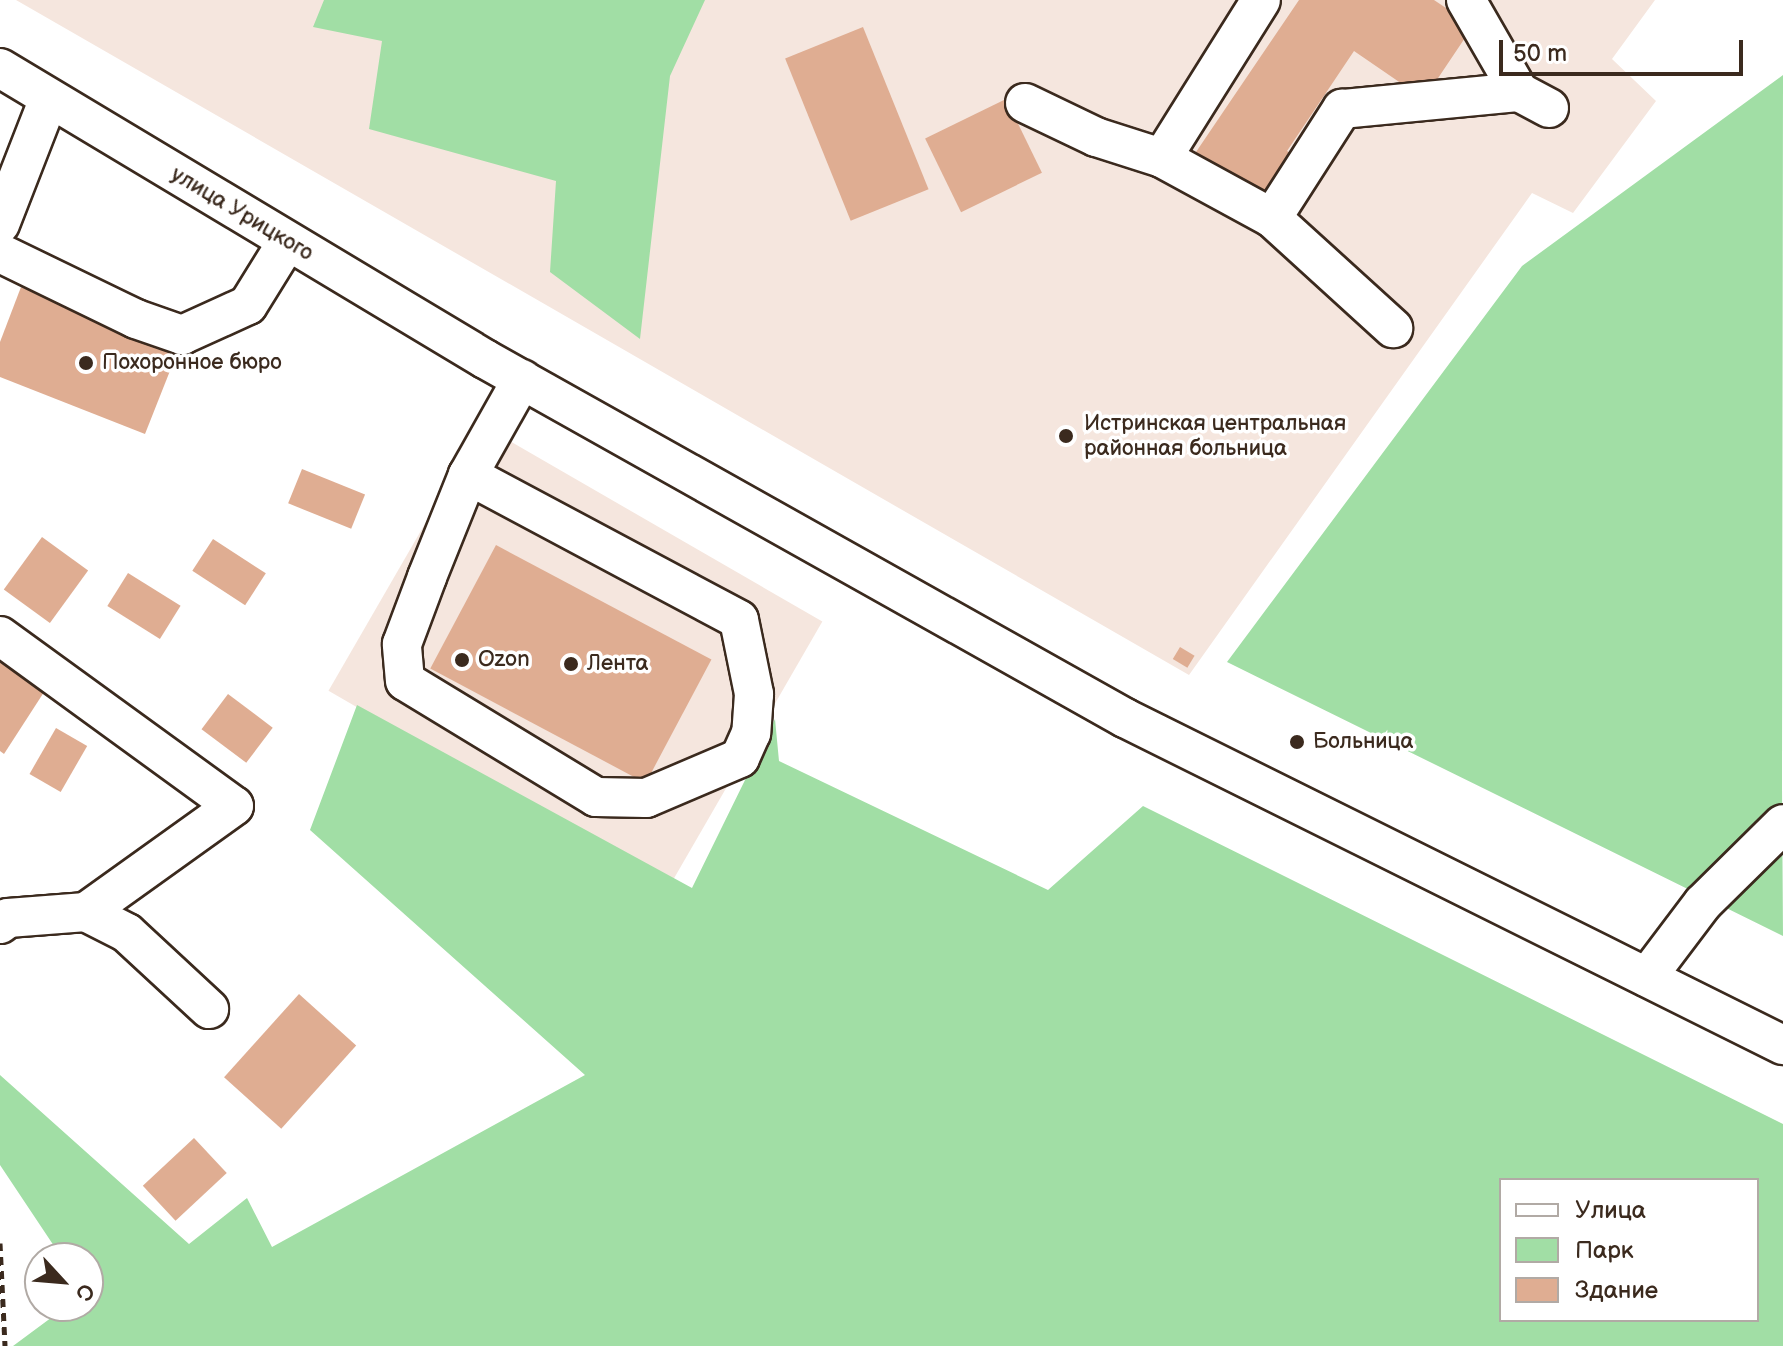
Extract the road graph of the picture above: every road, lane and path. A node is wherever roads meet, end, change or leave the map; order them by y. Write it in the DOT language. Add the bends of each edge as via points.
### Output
graph roads {
  1 [pos="1261,0"];
  2 [pos="1466,0"];
  3 [pos="0,68"];
  4 [pos="49,98"];
  5 [pos="1025,103"];
  6 [pos="1162,158"];
  7 [pos="1272,218"];
  8 [pos="0,224"];
  9 [pos="287,242"];
  10 [pos="0,253"];
  11 [pos="1393,328"];
  12 [pos="522,379"];
  13 [pos="468,475"];
  14 [pos="0,636"];
  15 [pos="1783,824"];
  16 [pos="86,912"];
  17 [pos="0,924"];
  18 [pos="1647,977"];
  19 [pos="209,1009"];
  20 [pos="1783,1045"];
  21 [pos="0,1243"];
  22 [pos="5,1346"];
  1 -- 6 [label="street"];
  2 -- 7 [label="street" via="1534,100 1342,109"];
  3 -- 4 [label="street, улица Урицкого"];
  4 -- 8 [label="street"];
  4 -- 9 [label="street, улица Урицкого"];
  5 -- 6 [label="street" via="1096,137"];
  6 -- 7 [label="street"];
  7 -- 11 [label="street"];
  9 -- 10 [label="street" via="248,305 182,335 136,319"];
  9 -- 12 [label="street, улица Урицкого"];
  12 -- 13 [label="street"];
  12 -- 18 [label="street, улица Урицкого" via="1125,718"];
  13 -- 13 [label="street" via="739,620 754,694 751,733 740,758 646,798 596,797 405,681 402,644"];
  14 -- 16 [label="street" via="234,806"];
  15 -- 18 [label="street" via="1703,903"];
  16 -- 17 [label="street" via="8,918"];
  16 -- 19 [label="street" via="127,933"];
  18 -- 20 [label="street, улица Урицкого"];
  21 -- 22 [label="path"];
}
